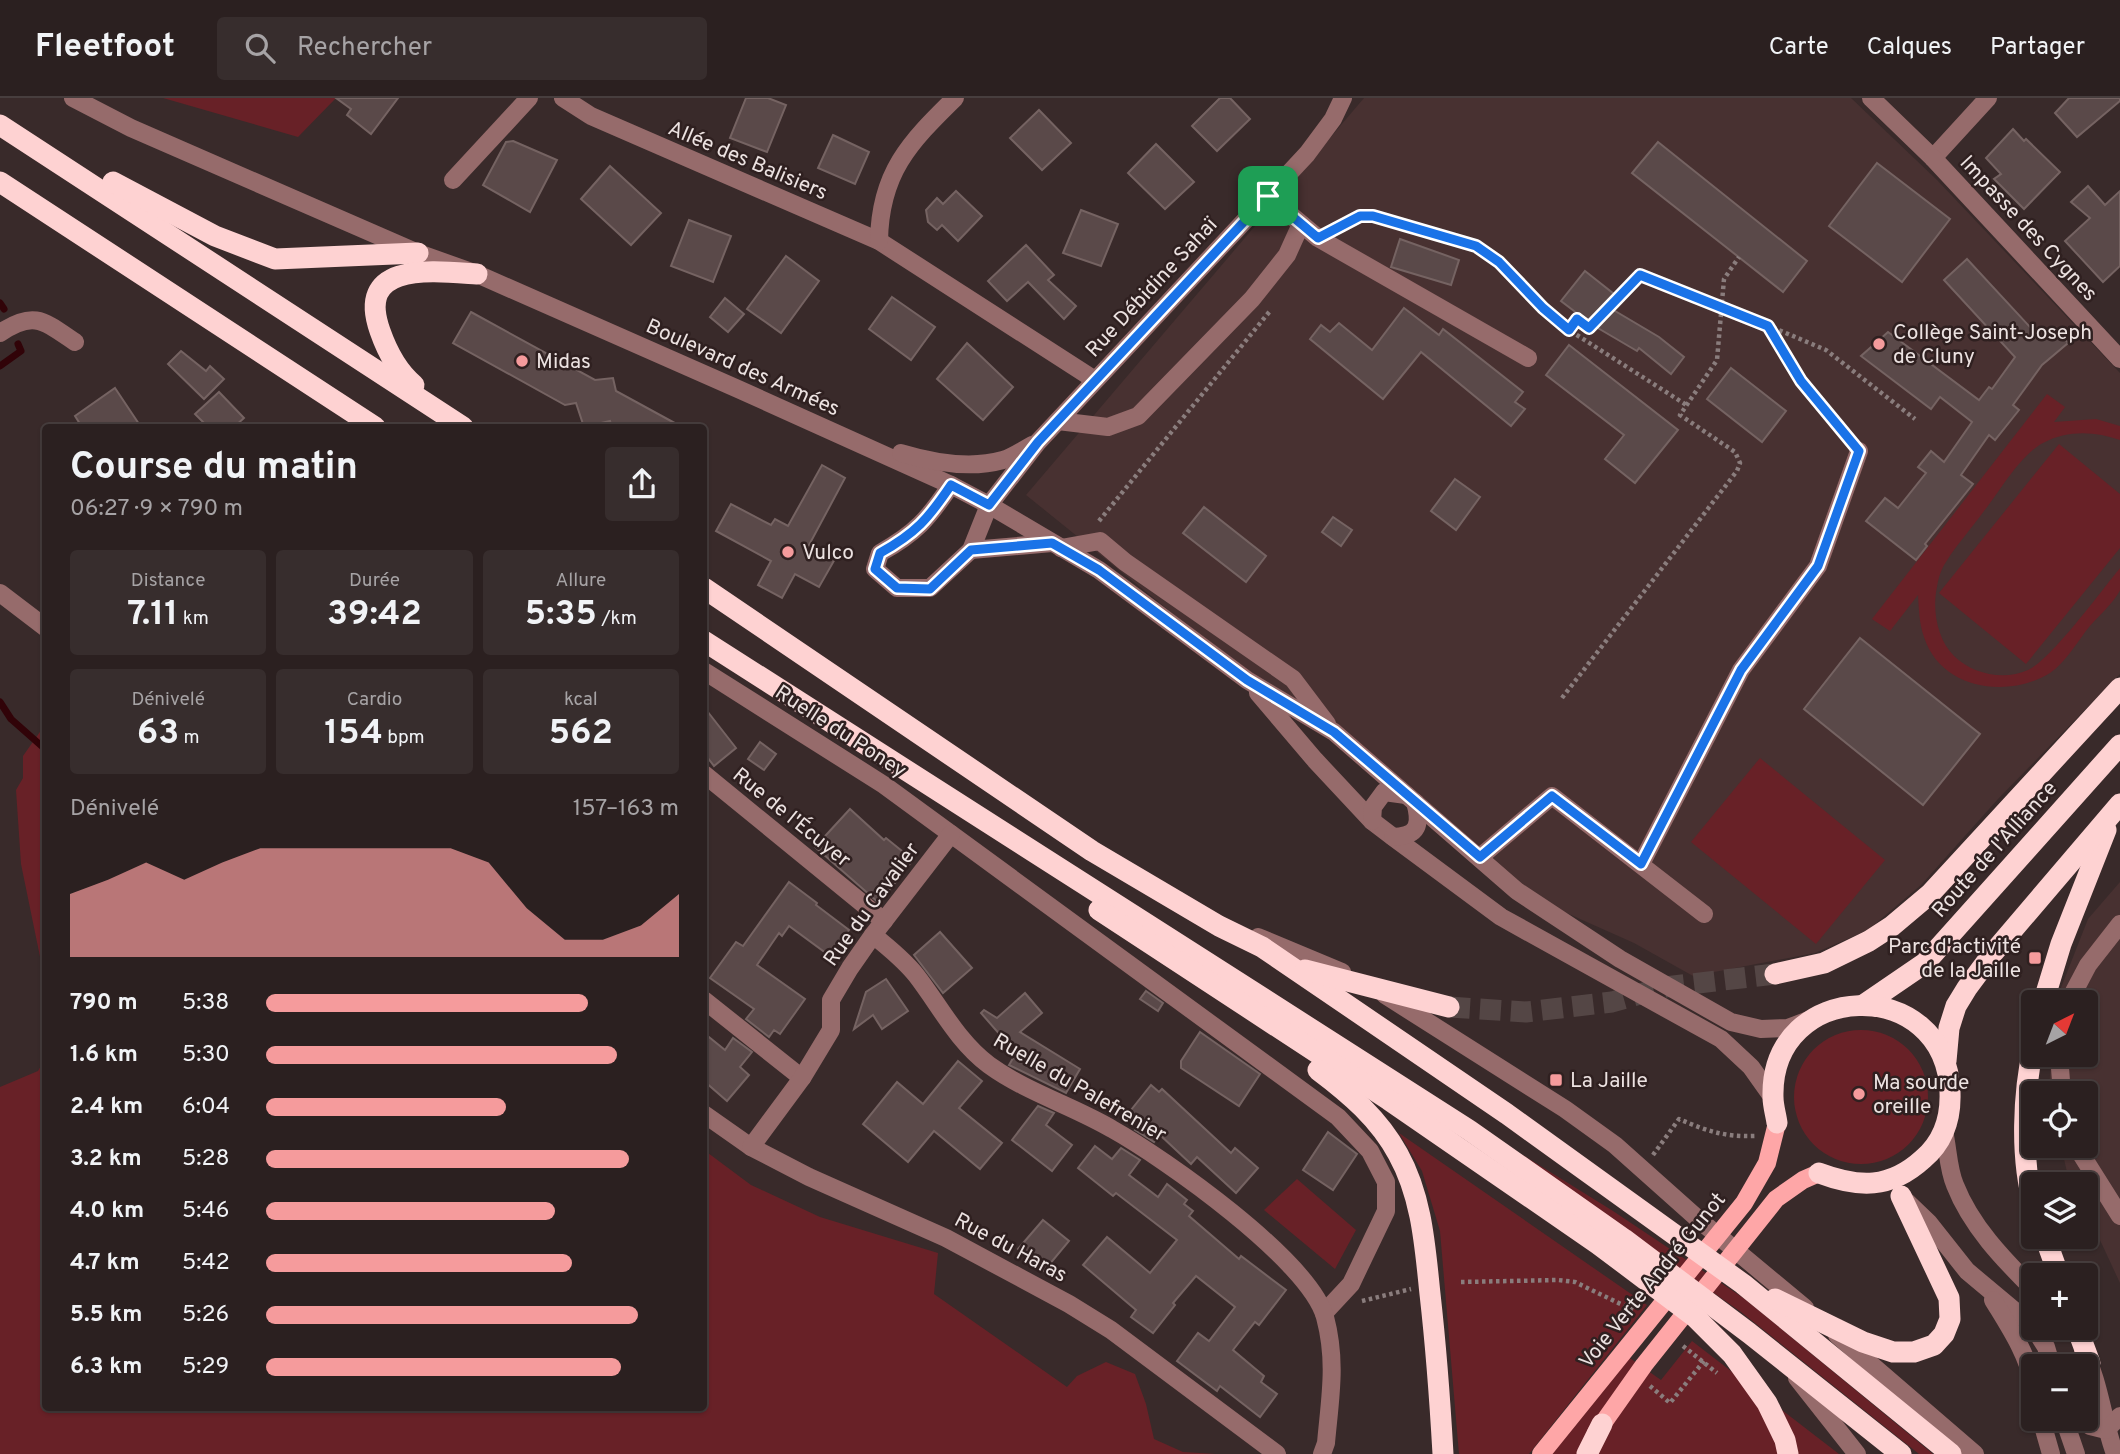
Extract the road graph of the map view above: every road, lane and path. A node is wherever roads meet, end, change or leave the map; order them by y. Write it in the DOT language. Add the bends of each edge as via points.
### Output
graph roads {
  1 [pos="73,98"];
  2 [pos="529,98"];
  3 [pos="563,98"];
  4 [pos="955,98"];
  5 [pos="1343,98"];
  6 [pos="1871,98"];
  7 [pos="1988,98"];
  8 [pos="0,124"];
  9 [pos="1933,158"];
  10 [pos="453,180"];
  11 [pos="0,182"];
  12 [pos="1268,196"];
  13 [pos="1301,224"];
  14 [pos="1318,238"];
  15 [pos="879,241"];
  16 [pos="418,253"];
  17 [pos="1739,257"];
  18 [pos="477,274"];
  19 [pos="1275,305"];
  20 [pos="1722,306"];
  21 [pos="1768,326"];
  22 [pos="1569,330"];
  23 [pos="0,333"];
  24 [pos="75,342"];
  25 [pos="1528,358"];
  26 [pos="2120,359"];
  27 [pos="1096,380"];
  28 [pos="1688,406"];
  29 [pos="1915,419"];
  30 [pos="1058,421"];
  31 [pos="370,424"];
  32 [pos="458,424"];
  33 [pos="460,424"];
  34 [pos="843,438"];
  35 [pos="1038,442"];
  36 [pos="1859,451"];
  37 [pos="951,485"];
  38 [pos="989,505"];
  39 [pos="1100,541"];
  40 [pos="1057,546"];
  41 [pos="971,550"];
  42 [pos="707,590"];
  43 [pos="0,593"];
  44 [pos="42,625"];
  45 [pos="707,643"];
  46 [pos="707,673"];
  47 [pos="1247,680"];
  48 [pos="2120,688"];
  49 [pos="1562,698"];
  50 [pos="1334,732"];
  51 [pos="2120,745"];
  52 [pos="867,747"];
  53 [pos="707,777"];
  54 [pos="1410,799"];
  55 [pos="2116,810"];
  56 [pos="1372,821"];
  57 [pos="951,834"];
  58 [pos="1393,837"];
  59 [pos="1480,857"];
  60 [pos="1641,864"];
  61 [pos="1190,908"];
  62 [pos="1704,914"];
  63 [pos="2120,924"];
  64 [pos="879,928"];
  65 [pos="1292,967"];
  66 [pos="1775,974"];
  67 [pos="1373,987"];
  68 [pos="2047,990"];
  69 [pos="2075,990"];
  70 [pos="1227,996"];
  71 [pos="707,1002"];
  72 [pos="1865,1004"];
  73 [pos="1449,1007"];
  74 [pos="1809,1020"];
  75 [pos="1946,1061"];
  76 [pos="2030,1068"];
  77 [pos="802,1078"];
  78 [pos="1773,1098"];
  79 [pos="707,1116"];
  80 [pos="1777,1124"];
  81 [pos="1944,1130"];
  82 [pos="1756,1136"];
  83 [pos="751,1147"];
  84 [pos="1645,1147"];
  85 [pos="2084,1158"];
  86 [pos="2028,1172"];
  87 [pos="1819,1173"];
  88 [pos="1893,1189"];
  89 [pos="2120,1216"];
  90 [pos="2021,1277"];
  91 [pos="1461,1282"];
  92 [pos="1744,1284"];
  93 [pos="1414,1288"];
  94 [pos="1987,1291"];
  95 [pos="1328,1308"];
  96 [pos="1634,1311"];
  97 [pos="2021,1316"];
  98 [pos="1822,1322"];
  99 [pos="1674,1340"];
  100 [pos="2024,1354"];
  101 [pos="1784,1361"];
  102 [pos="1650,1386"];
  103 [pos="2098,1396"];
  104 [pos="2120,1416"];
  105 [pos="1602,1424"];
  106 [pos="2098,1428"];
  107 [pos="2106,1430"];
  108 [pos="2044,1431"];
  109 [pos="2068,1431"];
  110 [pos="1277,1454"];
  111 [pos="1322,1454"];
  112 [pos="1443,1454"];
  113 [pos="1541,1454"];
  114 [pos="1581,1454"];
  115 [pos="1587,1454"];
  116 [pos="1788,1454"];
  117 [pos="1857,1454"];
  118 [pos="1901,1454"];
  119 [pos="1951,1454"];
  120 [pos="1975,1454"];
  121 [pos="2051,1454"];
  122 [pos="2076,1454"];
  123 [pos="2115,1454"];
  1 -- 16 [label="street, Boulevard des Armées" via="131,128"];
  2 -- 10 [label="street"];
  3 -- 15 [label="street, Allée des Balisiers" via="591,116"];
  4 -- 15 [label="street" via="916,136 890,178"];
  5 -- 12 [label="street, Rue Débidine Sahaï" via="1307,154"];
  6 -- 9 [label="street, Impasse des Cygnes"];
  7 -- 9 [label="street"];
  8 -- 16 [label="highway" via="215,236 275,259"];
  8 -- 32 [label="highway"];
  9 -- 26 [label="street, Impasse des Cygnes"];
  11 -- 31 [label="highway"];
  12 -- 13 [label="street"];
  12 -- 27 [label="street, Rue Débidine Sahaï"];
  13 -- 14 [label="street"];
  13 -- 30 [label="street" via="1287,255 1252,299 1138,416 1108,426"];
  14 -- 22 [label="path" via="1360,216 1373,216 1476,246 1499,262"];
  14 -- 25 [label="street"];
  15 -- 27 [label="street, Allée des Balisiers"];
  16 -- 18 [label="street, Boulevard des Armées"];
  17 -- 20 [label="path" via="1724,279"];
  18 -- 33 [label="highway" via="434,271 395,277 380,288 375,305 384,342 400,372"];
  18 -- 34 [label="street, Boulevard des Armées"];
  19 -- 39 [label="path" via="1097,523"];
  20 -- 21 [label="path"];
  20 -- 22 [label="path" via="1640,275 1589,328 1577,319"];
  20 -- 28 [label="path" via="1717,360"];
  21 -- 29 [label="path" via="1826,350"];
  21 -- 36 [label="path" via="1801,381"];
  22 -- 28 [label="path"];
  23 -- 24 [label="street" via="33,318"];
  27 -- 30 [label="street, Rue Débidine Sahaï"];
  28 -- 49 [label="path" via="1680,415 1735,452 1740,463 1737,471"];
  30 -- 35 [label="street, Rue Débidine Sahaï"];
  34 -- 35 [label="street" via="936,463 967,464 1003,460"];
  34 -- 37 [label="street, Boulevard des Armées"];
  35 -- 38 [label="street, Rue Débidine Sahaï"];
  36 -- 60 [label="street" via="1818,566 1741,670"];
  37 -- 38 [label="street, Boulevard des Armées"];
  37 -- 41 [label="street" via="932,514 907,538 880,553 875,569 897,588 930,589"];
  38 -- 40 [label="street, Boulevard des Armées"];
  38 -- 41 [label="street, Rue Débidine Sahaï"];
  39 -- 40 [label="street"];
  39 -- 50 [label="street" via="1293,679"];
  40 -- 41 [label="street"];
  40 -- 47 [label="street, Boulevard des Armées" via="1099,570"];
  42 -- 61 [label="highway" via="1092,851"];
  43 -- 44 [label="street"];
  45 -- 52 [label="highway"];
  46 -- 57 [label="street, Ruelle du Poney" via="884,785"];
  47 -- 50 [label="street"];
  47 -- 56 [label="street"];
  48 -- 66 [label="highway" via="1930,894 1892,926 1824,962"];
  50 -- 54 [label="street"];
  51 -- 72 [label="highway, Route de l'Alliance" via="1925,963"];
  52 -- 70 [label="highway" via="881,764"];
  52 -- 101 [label="highway" via="1469,1130 1624,1239"];
  53 -- 64 [label="street, Rue de l'Écuyer"];
  54 -- 56 [label="street" via="1384,792 1373,807"];
  54 -- 58 [label="street" via="1419,818 1415,830"];
  54 -- 59 [label="street"];
  55 -- 68 [label="highway"];
  55 -- 75 [label="highway" via="1967,988 1949,1028"];
  56 -- 58 [label="street"];
  57 -- 64 [label="street, Rue du Cavalier"];
  57 -- 95 [label="street, Ruelle du Poney" via="1338,1117 1370,1151 1386,1182 1386,1211 1351,1284"];
  58 -- 78 [label="street" via="1501,917 1721,1038 1751,1067"];
  59 -- 60 [label="street" via="1552,796"];
  59 -- 74 [label="street" via="1517,891 1620,959 1731,1022 1761,1029 1788,1028"];
  60 -- 62 [label="street"];
  61 -- 65 [label="highway"];
  61 -- 67 [label="street"];
  63 -- 69 [label="street"];
  64 -- 77 [label="street, Rue du Cavalier" via="831,1000 831,1030"];
  64 -- 95 [label="street, Ruelle du Palefrenier" via="978,1056 1010,1078 1113,1129 1212,1196 1284,1260"];
  65 -- 67 [label="highway"];
  65 -- 92 [label="highway"];
  67 -- 73 [label="highway"];
  67 -- 98 [label="street" via="1615,1145"];
  70 -- 112 [label="highway" via="1363,1107 1399,1155 1423,1232"];
  70 -- 116 [label="highway" via="1389,1100 1695,1317 1732,1354 1768,1403"];
  71 -- 77 [label="street"];
  72 -- 74 [label="highway" via="1842,1006"];
  72 -- 75 [label="highway" via="1891,1008 1914,1020 1933,1038"];
  74 -- 78 [label="highway" via="1779,1058"];
  75 -- 81 [label="highway" via="1951,1109"];
  76 -- 86 [label="highway"];
  77 -- 83 [label="street, Rue du Cavalier"];
  78 -- 80 [label="highway"];
  79 -- 83 [label="street, Rue du Haras"];
  80 -- 113 [label="main road, Voie Verte André Gunot" via="1767,1163 1744,1203"];
  81 -- 88 [label="highway" via="1931,1152 1899,1177"];
  81 -- 90 [label="street" via="1954,1184 1994,1251"];
  82 -- 84 [label="path" via="1711,1133 1679,1119 1653,1155"];
  83 -- 110 [label="street, Rue du Haras" via="946,1238 1069,1304"];
  85 -- 89 [label="street"];
  87 -- 88 [label="highway"];
  87 -- 105 [label="main road" via="1776,1199"];
  88 -- 94 [label="street"];
  88 -- 98 [label="highway" via="1949,1298 1950,1319 1944,1334 1925,1350 1893,1352"];
  91 -- 96 [label="path" via="1575,1282"];
  92 -- 98 [label="highway"];
  92 -- 119 [label="highway"];
  93 -- 95 [label="path"];
  94 -- 97 [label="street"];
  94 -- 100 [label="street"];
  95 -- 111 [label="street, Ruelle du Palefrenier" via="1333,1360"];
  98 -- 120 [label="street"];
  99 -- 102 [label="path" via="1704,1361 1670,1403"];
  101 -- 117 [label="street"];
  101 -- 118 [label="highway"];
  103 -- 107 [label="street"];
  104 -- 107 [label="street"];
  105 -- 114 [label="main road"];
  105 -- 115 [label="highway"];
  106 -- 107 [label="street"];
  107 -- 123 [label="street"];
  108 -- 121 [label="street"];
  109 -- 122 [label="street"];
}
